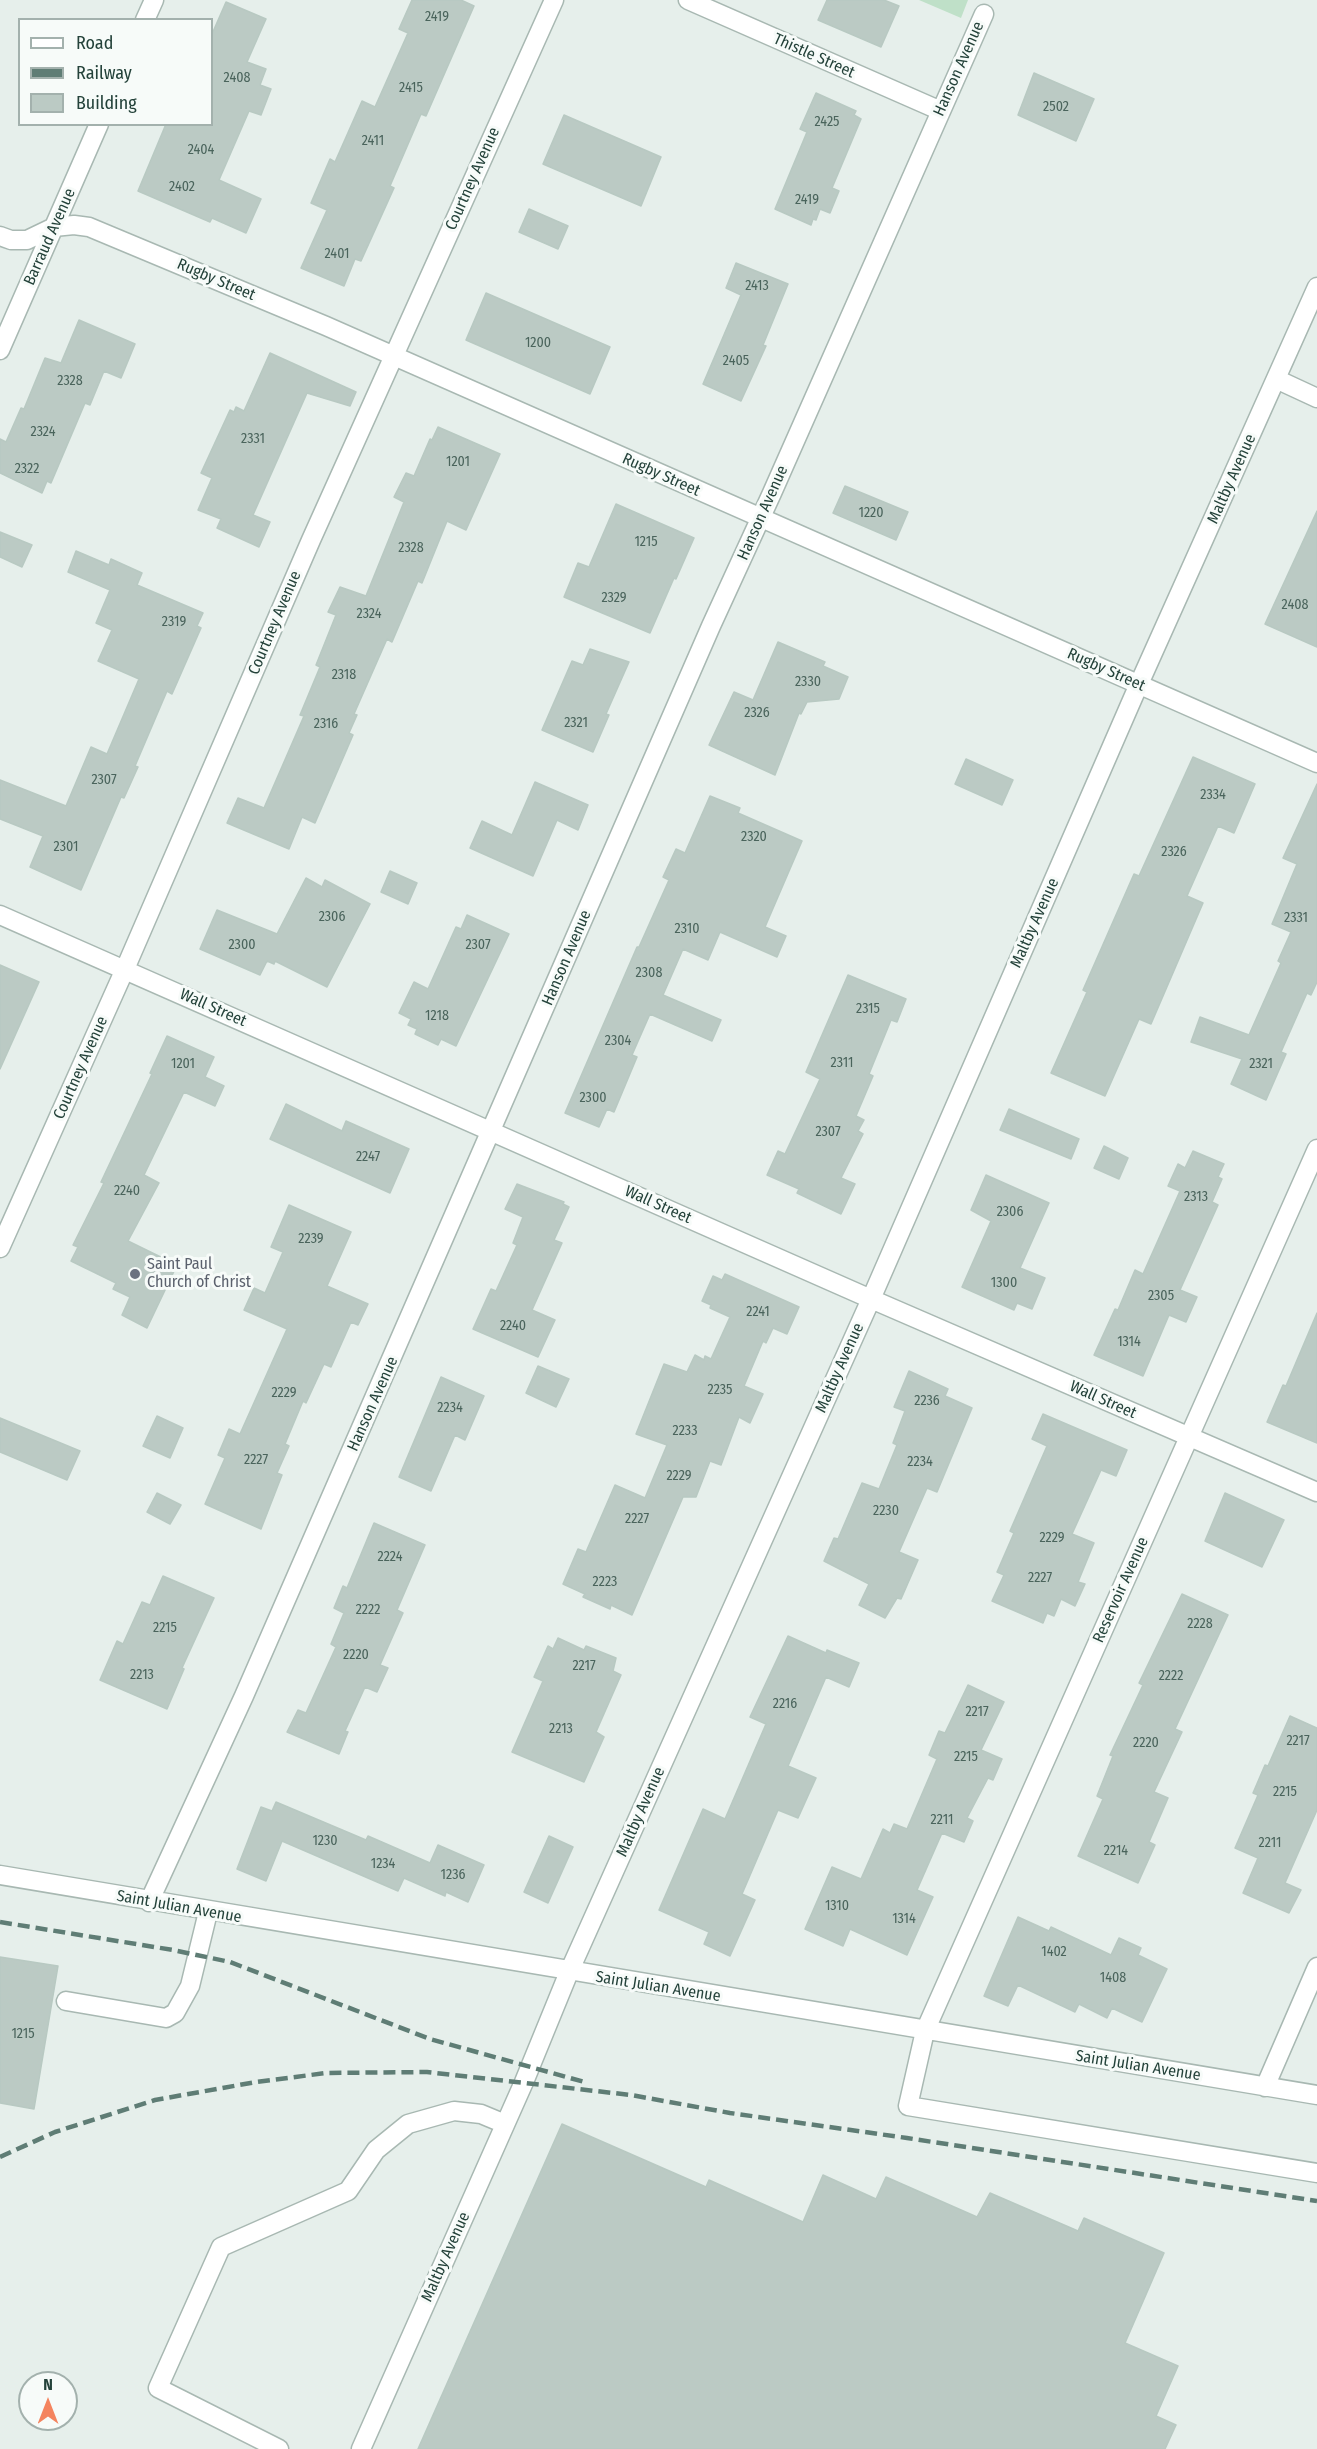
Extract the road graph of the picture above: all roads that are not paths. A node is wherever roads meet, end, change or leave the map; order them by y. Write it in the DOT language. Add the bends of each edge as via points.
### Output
graph roads {
  1 [pos="154,0"];
  2 [pos="554,0"];
  3 [pos="688,0"];
  4 [pos="984,14"];
  5 [pos="146,18"];
  6 [pos="941,111"];
  7 [pos="98,126"];
  8 [pos="54,227"];
  9 [pos="0,236"];
  10 [pos="1317,287"];
  11 [pos="0,350"];
  12 [pos="393,356"];
  13 [pos="1276,380"];
  14 [pos="1317,398"];
  15 [pos="761,519"];
  16 [pos="1139,684"];
  17 [pos="1317,763"];
  18 [pos="0,915"];
  19 [pos="125,969"];
  20 [pos="492,1131"];
  21 [pos="1317,1149"];
  22 [pos="0,1248"];
  23 [pos="871,1299"];
  24 [pos="1190,1437"];
  25 [pos="1317,1492"];
  26 [pos="0,1875"];
  27 [pos="149,1902"];
  28 [pos="208,1912"];
  29 [pos="1317,1968"];
  30 [pos="569,1972"];
  31 [pos="66,2001"];
  32 [pos="925,2031"];
  33 [pos="1265,2087"];
  34 [pos="1317,2096"];
  35 [pos="505,2124"];
  36 [pos="1317,2173"];
  37 [pos="279,2449"];
  38 [pos="361,2449"];
  1 -- 5 [label="street"];
  2 -- 12 [label="street, Courtney Avenue"];
  3 -- 6 [label="street, Thistle Street"];
  4 -- 6 [label="street, Hanson Avenue"];
  6 -- 15 [label="street, Hanson Avenue"];
  7 -- 8 [label="street, Barraud Avenue"];
  8 -- 9 [label="street, Rugby Street" via="27,240"];
  8 -- 11 [label="street, Barraud Avenue"];
  8 -- 12 [label="street, Rugby Street" via="89,227"];
  10 -- 13 [label="street, Maltby Avenue"];
  12 -- 15 [label="street, Rugby Street"];
  12 -- 19 [label="street, Courtney Avenue"];
  13 -- 14 [label="street"];
  13 -- 16 [label="street, Maltby Avenue"];
  15 -- 16 [label="street, Rugby Street"];
  15 -- 20 [label="street, Hanson Avenue" via="706,636"];
  16 -- 17 [label="street, Rugby Street"];
  16 -- 23 [label="street, Maltby Avenue"];
  18 -- 19 [label="street, Wall Street"];
  19 -- 20 [label="street, Wall Street"];
  19 -- 22 [label="street, Courtney Avenue"];
  20 -- 23 [label="street, Wall Street"];
  20 -- 27 [label="street, Hanson Avenue" via="244,1696"];
  21 -- 24 [label="street, Reservoir Avenue"];
  23 -- 24 [label="street, Wall Street"];
  23 -- 30 [label="street, Maltby Avenue"];
  24 -- 25 [label="street, Wall Street"];
  24 -- 32 [label="street, Reservoir Avenue"];
  26 -- 27 [label="street, Saint Julian Avenue"];
  27 -- 28 [label="street, Saint Julian Avenue"];
  28 -- 30 [label="street, Saint Julian Avenue"];
  28 -- 31 [label="street" via="190,1986 175,2013 166,2018"];
  29 -- 33 [label="street"];
  30 -- 32 [label="street, Saint Julian Avenue"];
  30 -- 35 [label="street, Maltby Avenue"];
  32 -- 33 [label="street, Saint Julian Avenue"];
  32 -- 36 [label="street, Reservoir Avenue" via="908,2106"];
  33 -- 34 [label="street, Saint Julian Avenue"];
  35 -- 37 [label="street" via="480,2114 454,2110 408,2124 376,2150 348,2191 221,2247 158,2388"];
  35 -- 38 [label="street, Maltby Avenue"];
}
